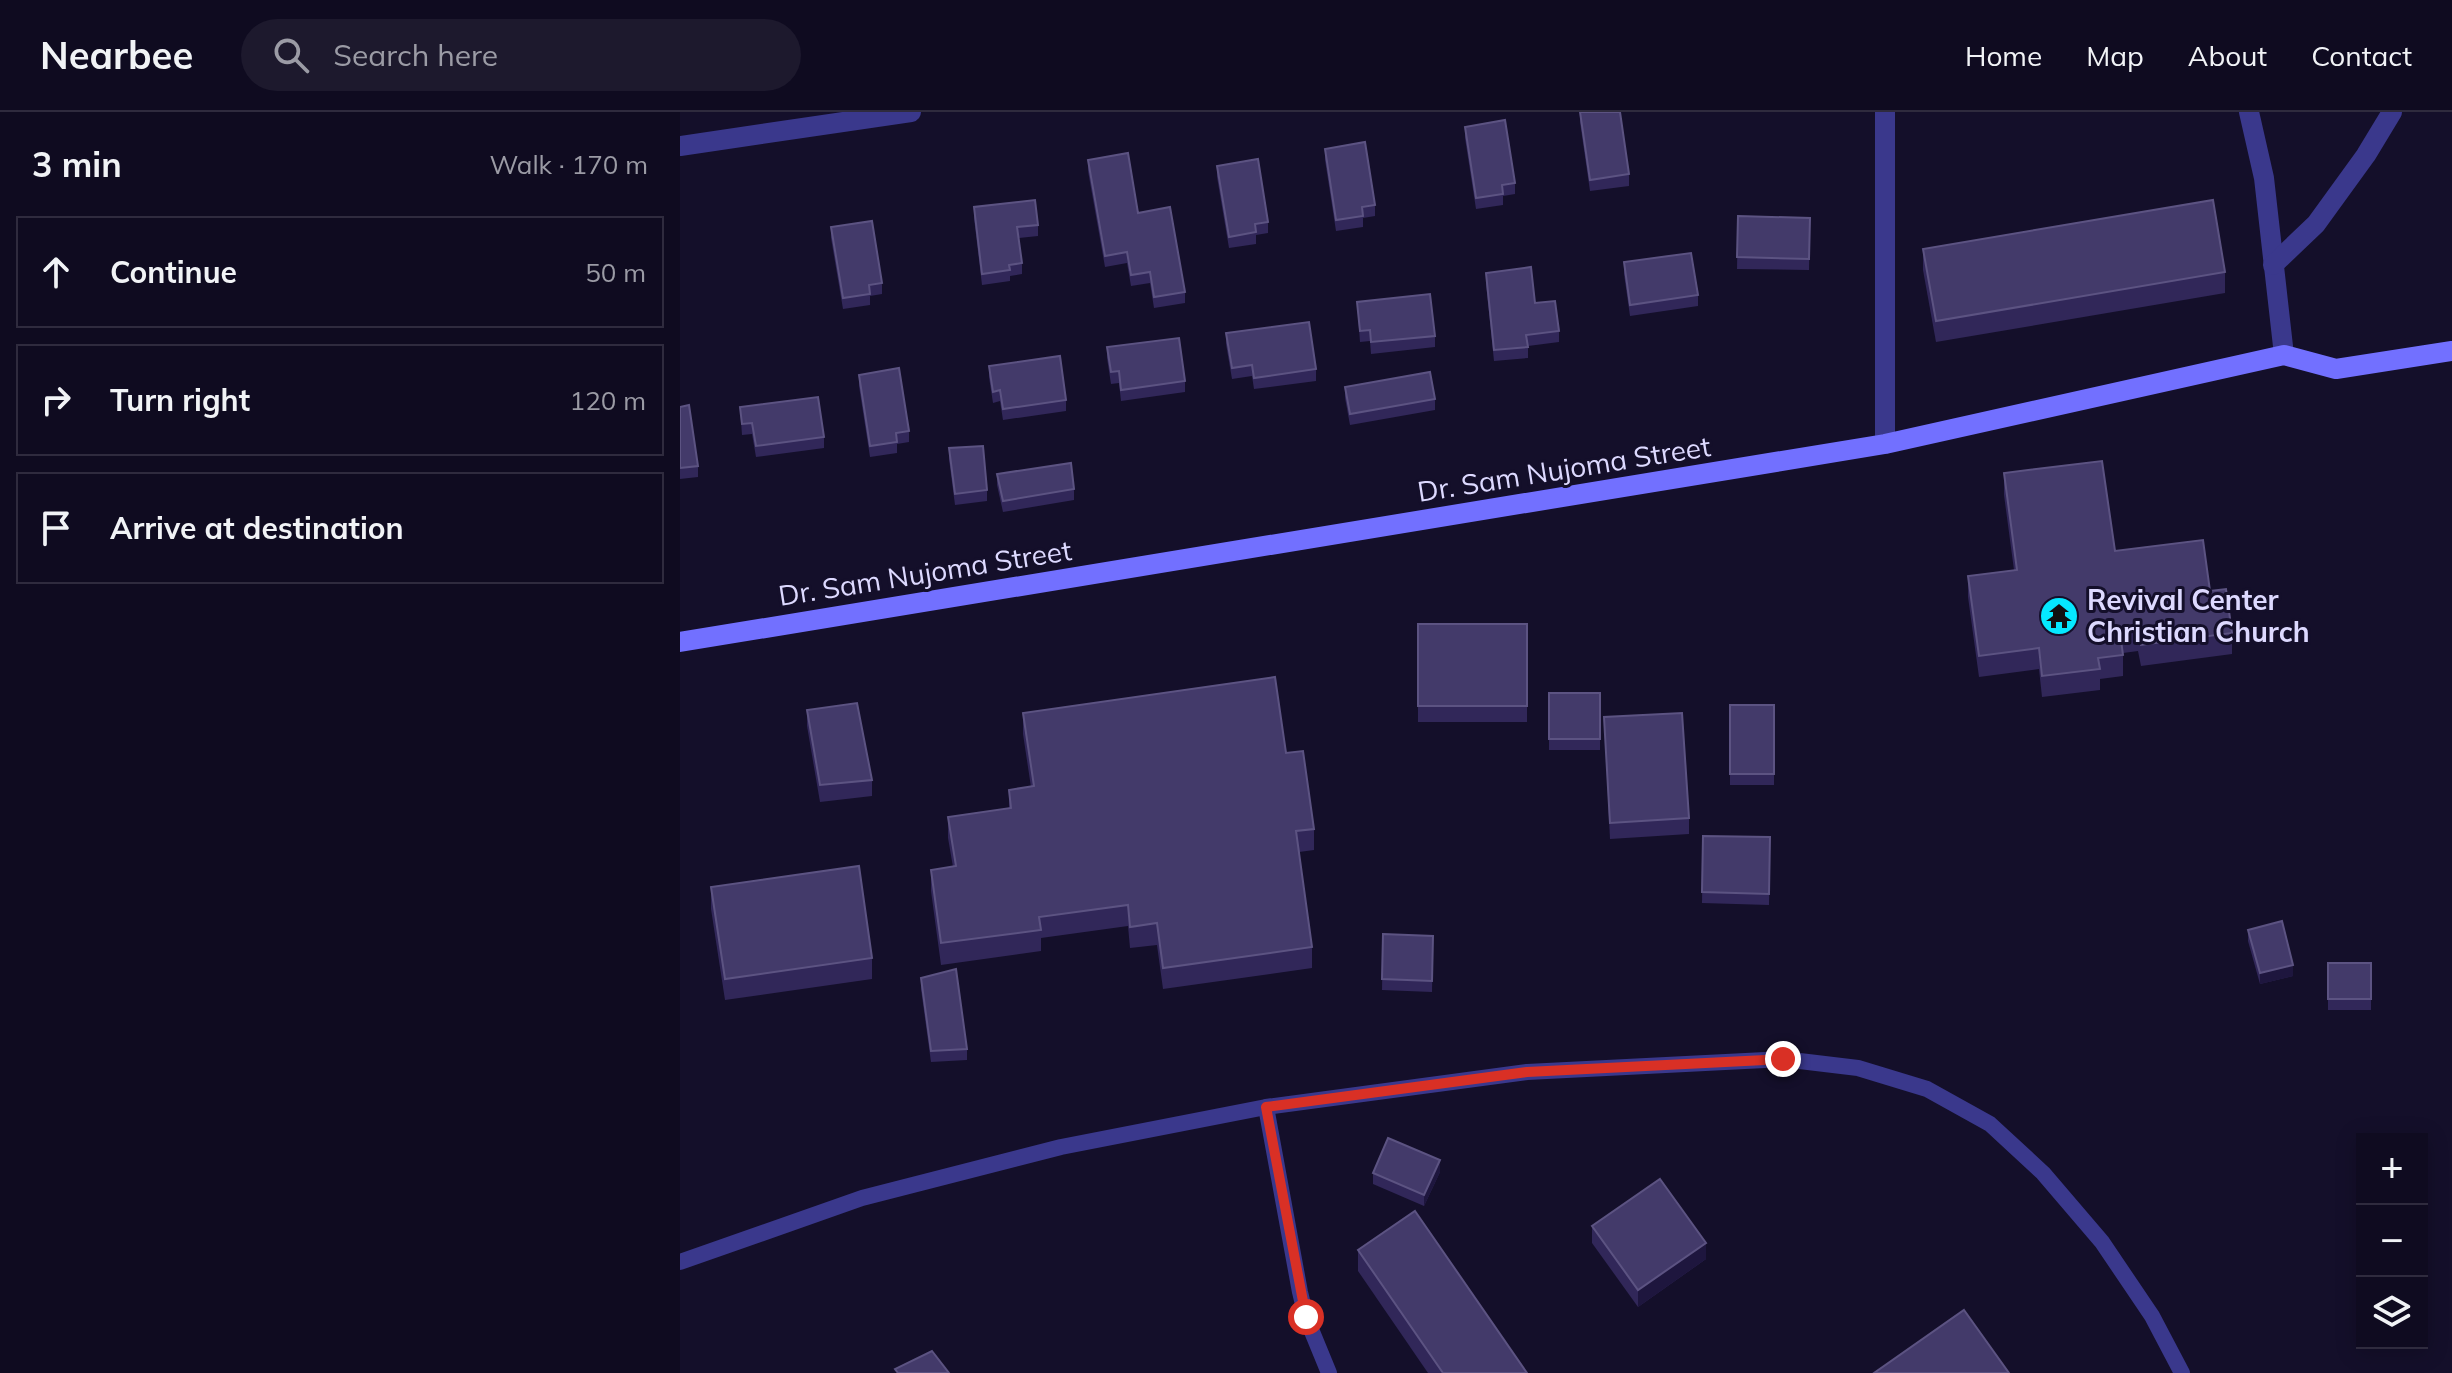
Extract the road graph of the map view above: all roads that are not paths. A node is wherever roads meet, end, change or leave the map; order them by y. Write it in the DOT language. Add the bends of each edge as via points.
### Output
graph roads {
  1 [pos="911,112"];
  2 [pos="1885,112"];
  3 [pos="2249,112"];
  4 [pos="2392,112"];
  5 [pos="680,146"];
  6 [pos="2273,265"];
  7 [pos="2452,351"];
  8 [pos="2284,355"];
  9 [pos="1885,444"];
  10 [pos="680,642"];
  11 [pos="1266,1107"];
  12 [pos="680,1262"];
  13 [pos="1329,1373"];
  14 [pos="2182,1373"];
  1 -- 5 [label="street"];
  2 -- 9 [label="street"];
  3 -- 6 [label="street" via="2264,178"];
  4 -- 6 [label="street" via="2316,224"];
  6 -- 8 [label="street"];
  7 -- 8 [label="street, Dr. Sam Nujoma Street" via="2336,369"];
  8 -- 9 [label="street, Dr. Sam Nujoma Street"];
  9 -- 10 [label="street, Dr. Sam Nujoma Street"];
  11 -- 12 [label="lane" via="1061,1147 862,1198"];
  11 -- 13 [label="lane" via="1300,1292"];
  11 -- 14 [label="lane" via="1527,1072 1783,1059 1872,1072 1927,1089 1990,1124 2043,1173 2102,1242 2152,1316"];
}
